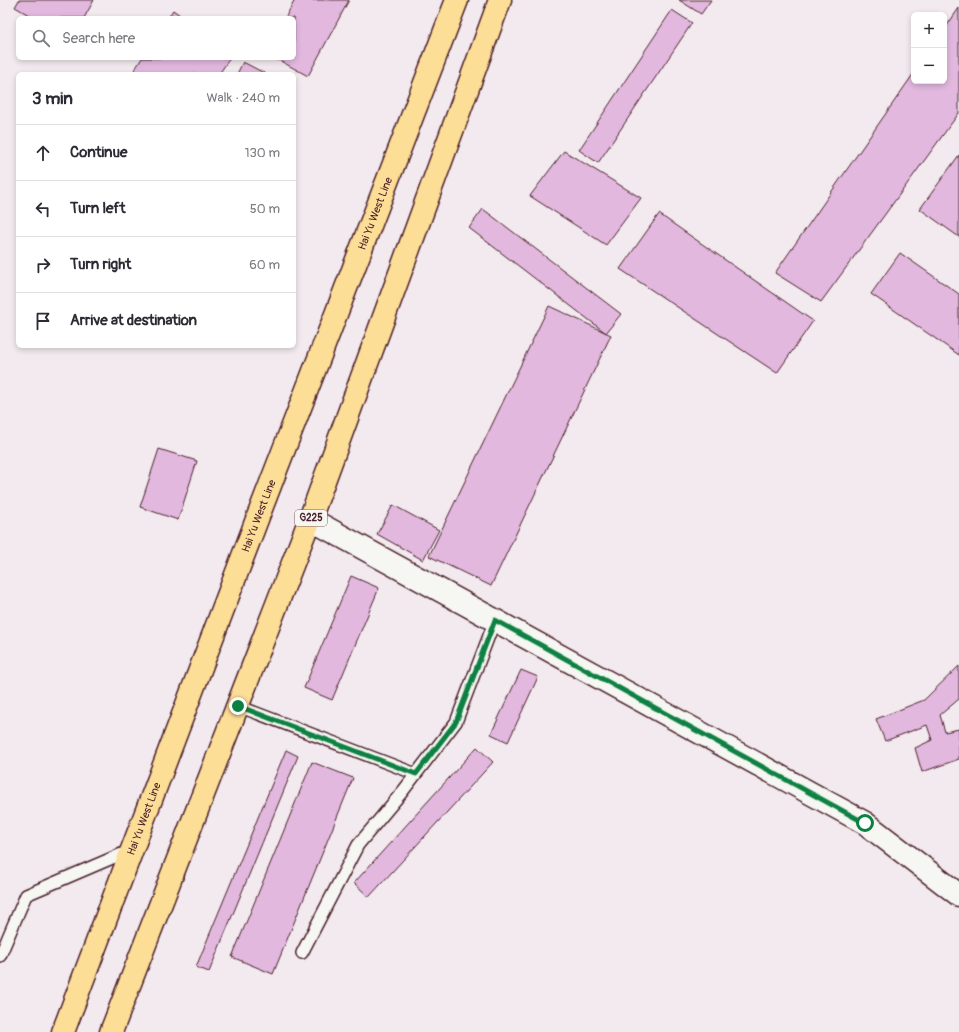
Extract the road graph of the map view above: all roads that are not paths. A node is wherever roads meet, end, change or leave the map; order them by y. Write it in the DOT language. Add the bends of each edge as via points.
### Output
graph roads {
  1 [pos="457,0"];
  2 [pos="500,0"];
  3 [pos="310,519"];
  4 [pos="495,620"];
  5 [pos="238,706"];
  6 [pos="416,774"];
  7 [pos="132,849"];
  8 [pos="959,895"];
  9 [pos="302,953"];
  10 [pos="0,956"];
  11 [pos="63,1032"];
  12 [pos="111,1032"];
  1 -- 7 [label="highway, Hai Yu West Line"];
  2 -- 3 [label="highway, G225"];
  3 -- 4 [label="street"];
  3 -- 5 [label="highway, G225"];
  4 -- 6 [label="lane" via="456,722"];
  4 -- 8 [label="street" via="865,823"];
  5 -- 6 [label="lane"];
  5 -- 12 [label="highway, G225"];
  6 -- 9 [label="lane" via="358,845"];
  7 -- 10 [label="lane" via="26,895"];
  7 -- 11 [label="highway, Hai Yu West Line"];
}
